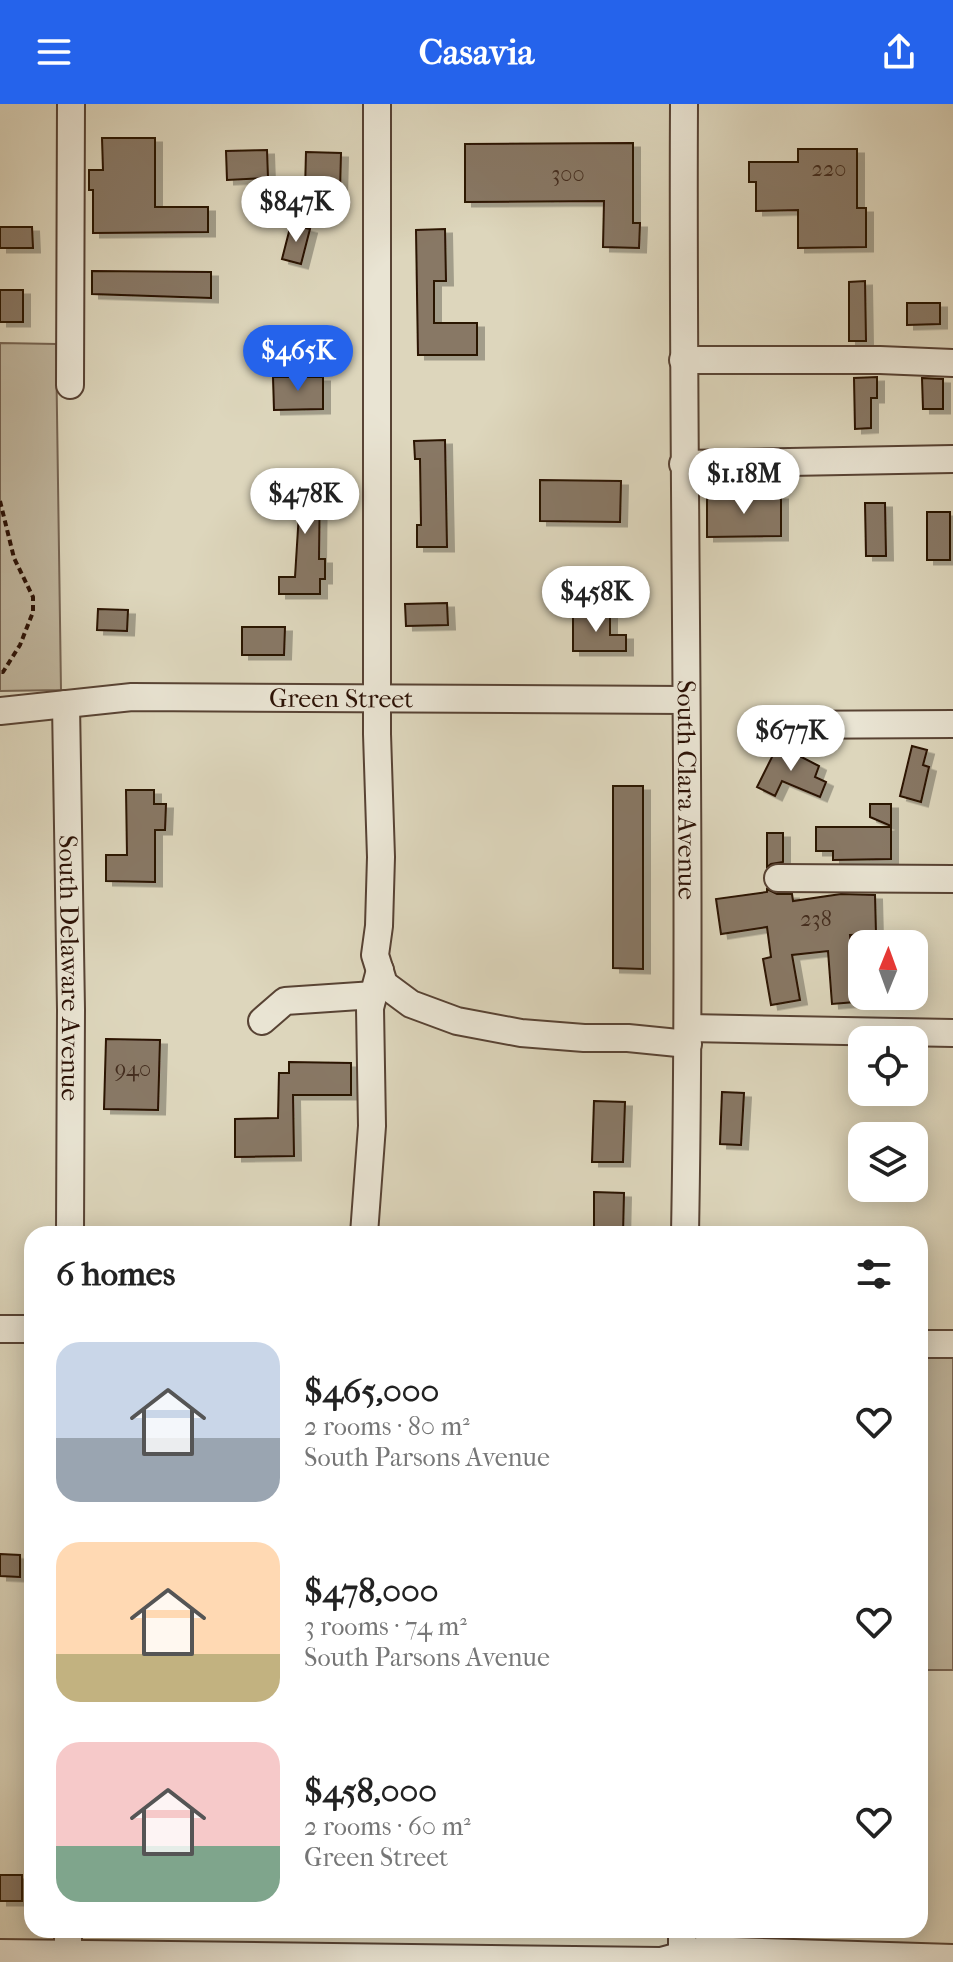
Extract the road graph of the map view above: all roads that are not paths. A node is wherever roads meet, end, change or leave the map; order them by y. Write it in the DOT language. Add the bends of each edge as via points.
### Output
graph roads {
  1 [pos="71,104"];
  2 [pos="377,104"];
  3 [pos="684,104"];
  4 [pos="683,360"];
  5 [pos="953,363"];
  6 [pos="70,385"];
  7 [pos="953,459"];
  8 [pos="683,464"];
  9 [pos="377,696"];
  10 [pos="685,700"];
  11 [pos="66,704"];
  12 [pos="0,711"];
  13 [pos="953,724"];
  14 [pos="765,725"];
  15 [pos="778,878"];
  16 [pos="953,879"];
  17 [pos="377,983"];
  18 [pos="262,1021"];
  19 [pos="953,1033"];
  20 [pos="688,1036"];
  21 [pos="70,1226"];
  22 [pos="365,1226"];
  23 [pos="685,1226"];
  24 [pos="0,1329"];
  25 [pos="24,1329"];
  26 [pos="928,1344"];
  27 [pos="953,1344"];
  28 [pos="68,1949"];
  29 [pos="682,1949"];
  30 [pos="0,1953"];
  31 [pos="953,1958"];
  32 [pos="370,1960"];
  1 -- 6 [label="street"];
  2 -- 9 [label="street"];
  3 -- 4 [label="street, South Clara Avenue"];
  4 -- 5 [label="street"];
  4 -- 8 [label="street, South Clara Avenue"];
  7 -- 8 [label="street"];
  8 -- 10 [label="street, South Clara Avenue"];
  9 -- 10 [label="street, Green Street"];
  9 -- 11 [label="street, Green Street" via="132,697"];
  9 -- 17 [label="street"];
  10 -- 20 [label="street, South Clara Avenue"];
  11 -- 12 [label="street, Green Street"];
  11 -- 21 [label="street, South Delaware Avenue"];
  13 -- 14 [label="street"];
  15 -- 16 [label="street"];
  17 -- 18 [label="street" via="336,996 285,1001"];
  17 -- 20 [label="street" via="411,1004 457,1021 521,1033"];
  17 -- 22 [label="street" via="370,1008 372,1126"];
  19 -- 20 [label="street"];
  20 -- 23 [label="street, South Clara Avenue"];
  24 -- 25 [label="street"];
  26 -- 27 [label="street"];
  28 -- 30 [label="street"];
  28 -- 32 [label="street"];
  29 -- 31 [label="street"];
  29 -- 32 [label="street" via="661,1961"];
}
